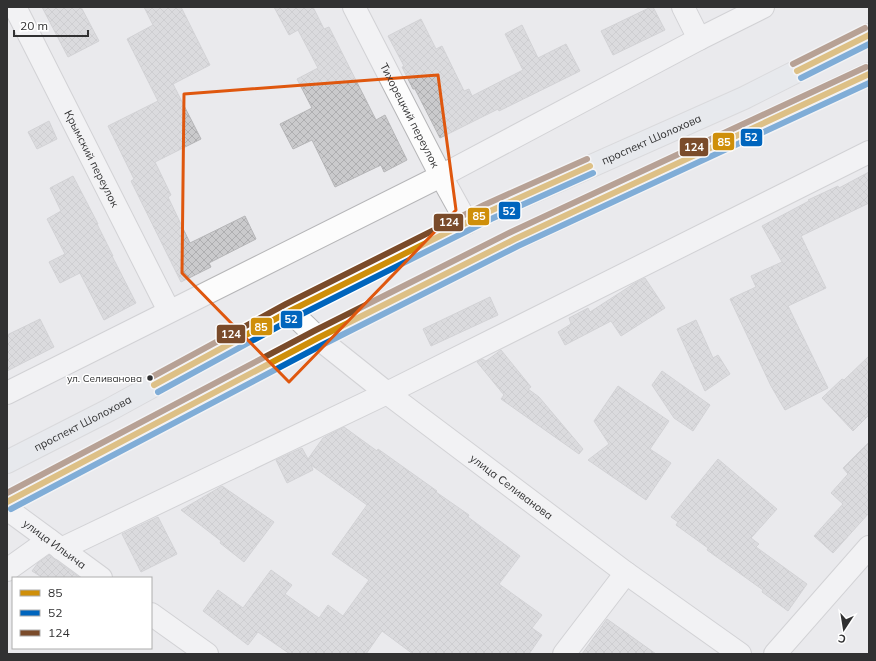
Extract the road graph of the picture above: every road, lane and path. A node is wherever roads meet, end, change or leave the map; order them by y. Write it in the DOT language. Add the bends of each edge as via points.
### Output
graph roads {
  1 [pos="15,7"];
  2 [pos="354,7"];
  3 [pos="683,7"];
  4 [pos="764,7"];
  5 [pos="869,35"];
  6 [pos="699,39"];
  7 [pos="869,74"];
  8 [pos="869,152"];
  9 [pos="442,176"];
  10 [pos="468,223"];
  11 [pos="169,311"];
  12 [pos="290,311"];
  13 [pos="318,338"];
  14 [pos="7,393"];
  15 [pos="387,393"];
  16 [pos="7,462"];
  17 [pos="7,502"];
  18 [pos="7,509"];
  19 [pos="55,544"];
  20 [pos="869,547"];
  21 [pos="7,570"];
  22 [pos="626,573"];
  23 [pos="100,577"];
  24 [pos="152,615"];
  25 [pos="207,654"];
  26 [pos="564,654"];
  27 [pos="740,654"];
  28 [pos="775,654"];
  1 -- 11 [label="street, Крымский переулок"];
  2 -- 9 [label="street, Тихорецкий переулок"];
  3 -- 6 [label="street"];
  4 -- 6 [label="street"];
  5 -- 10 [label="main road, проспект Шолохова" via="744,98 500,206"];
  6 -- 9 [label="street"];
  7 -- 13 [label="main road" via="515,239"];
  8 -- 15 [label="street"];
  9 -- 10 [label="street, Тихорецкий переулок"];
  9 -- 11 [label="street"];
  10 -- 12 [label="main road, проспект Шолохова"];
  11 -- 14 [label="street"];
  12 -- 13 [label="street, улица Селиванова"];
  12 -- 16 [label="main road, проспект Шолохова" via="109,410"];
  13 -- 15 [label="street, улица Селиванова"];
  13 -- 17 [label="main road"];
  15 -- 19 [label="street"];
  15 -- 22 [label="street, улица Селиванова"];
  18 -- 19 [label="street, улица Ильича"];
  19 -- 21 [label="street"];
  19 -- 23 [label="street, улица Ильича"];
  20 -- 28 [label="street"];
  22 -- 26 [label="street"];
  22 -- 27 [label="street, улица Селиванова"];
  24 -- 25 [label="street"];
}
